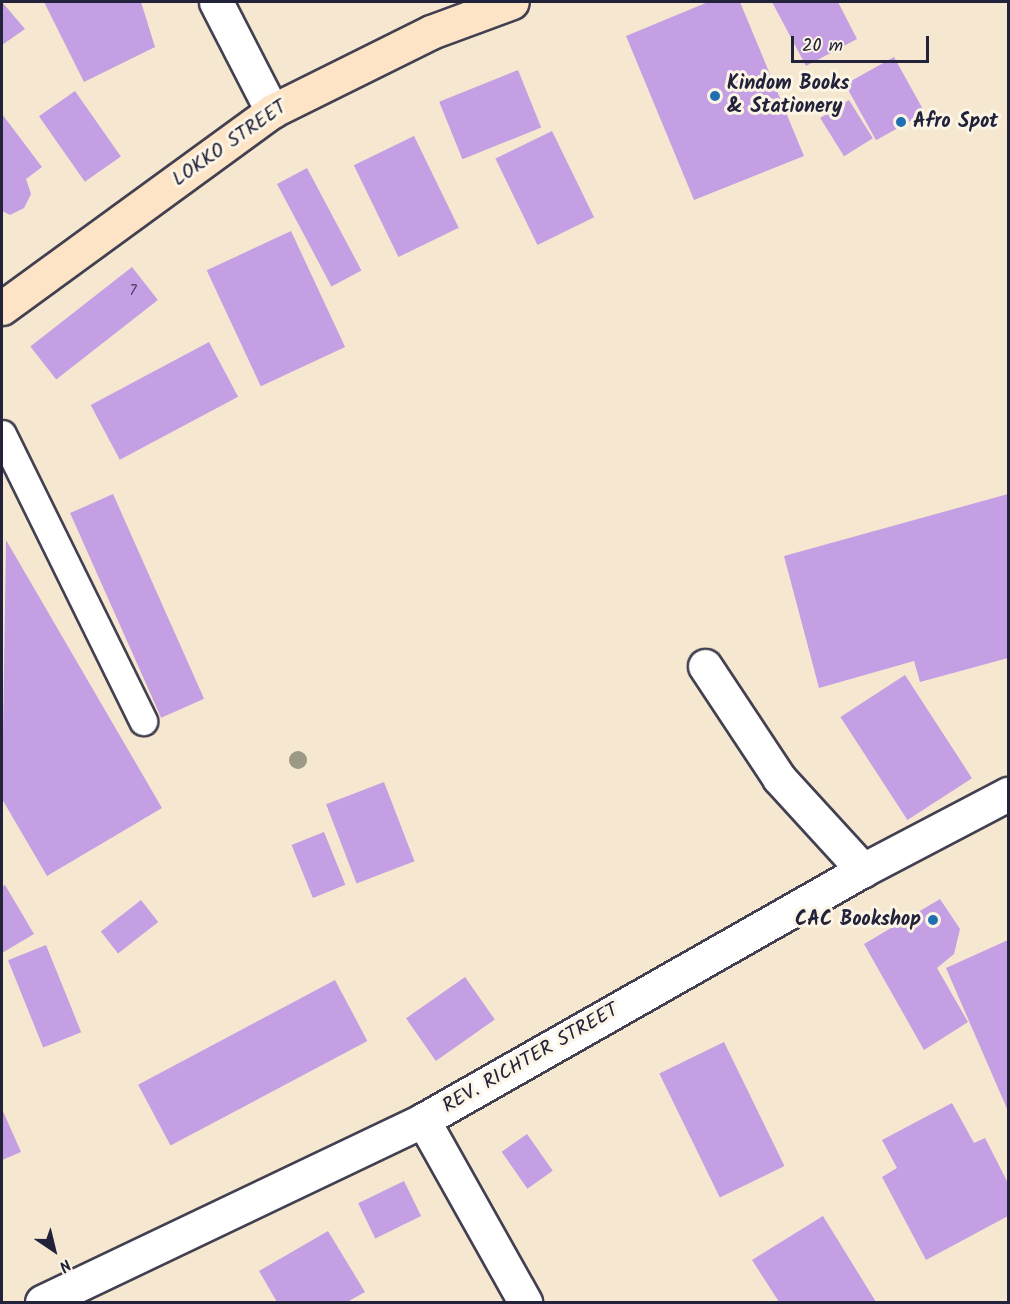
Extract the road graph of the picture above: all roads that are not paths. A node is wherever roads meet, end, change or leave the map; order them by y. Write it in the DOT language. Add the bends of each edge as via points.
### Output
graph roads {
  1 [pos="216,2"];
  2 [pos="512,2"];
  3 [pos="272,111"];
  4 [pos="2,308"];
  5 [pos="2,434"];
  6 [pos="705,666"];
  7 [pos="143,722"];
  8 [pos="1008,794"];
  9 [pos="863,870"];
  10 [pos="423,1120"];
  11 [pos="42,1302"];
  12 [pos="525,1302"];
  1 -- 3 [label="street"];
  2 -- 3 [label="main road, LOKKO STREET" via="431,32"];
  3 -- 4 [label="main road, LOKKO STREET"];
  5 -- 7 [label="lane"];
  6 -- 9 [label="street" via="779,778"];
  8 -- 9 [label="street, REV. RICHTER STREET"];
  9 -- 10 [label="street, REV. RICHTER STREET"];
  10 -- 11 [label="street, REV. RICHTER STREET"];
  10 -- 12 [label="street"];
}
